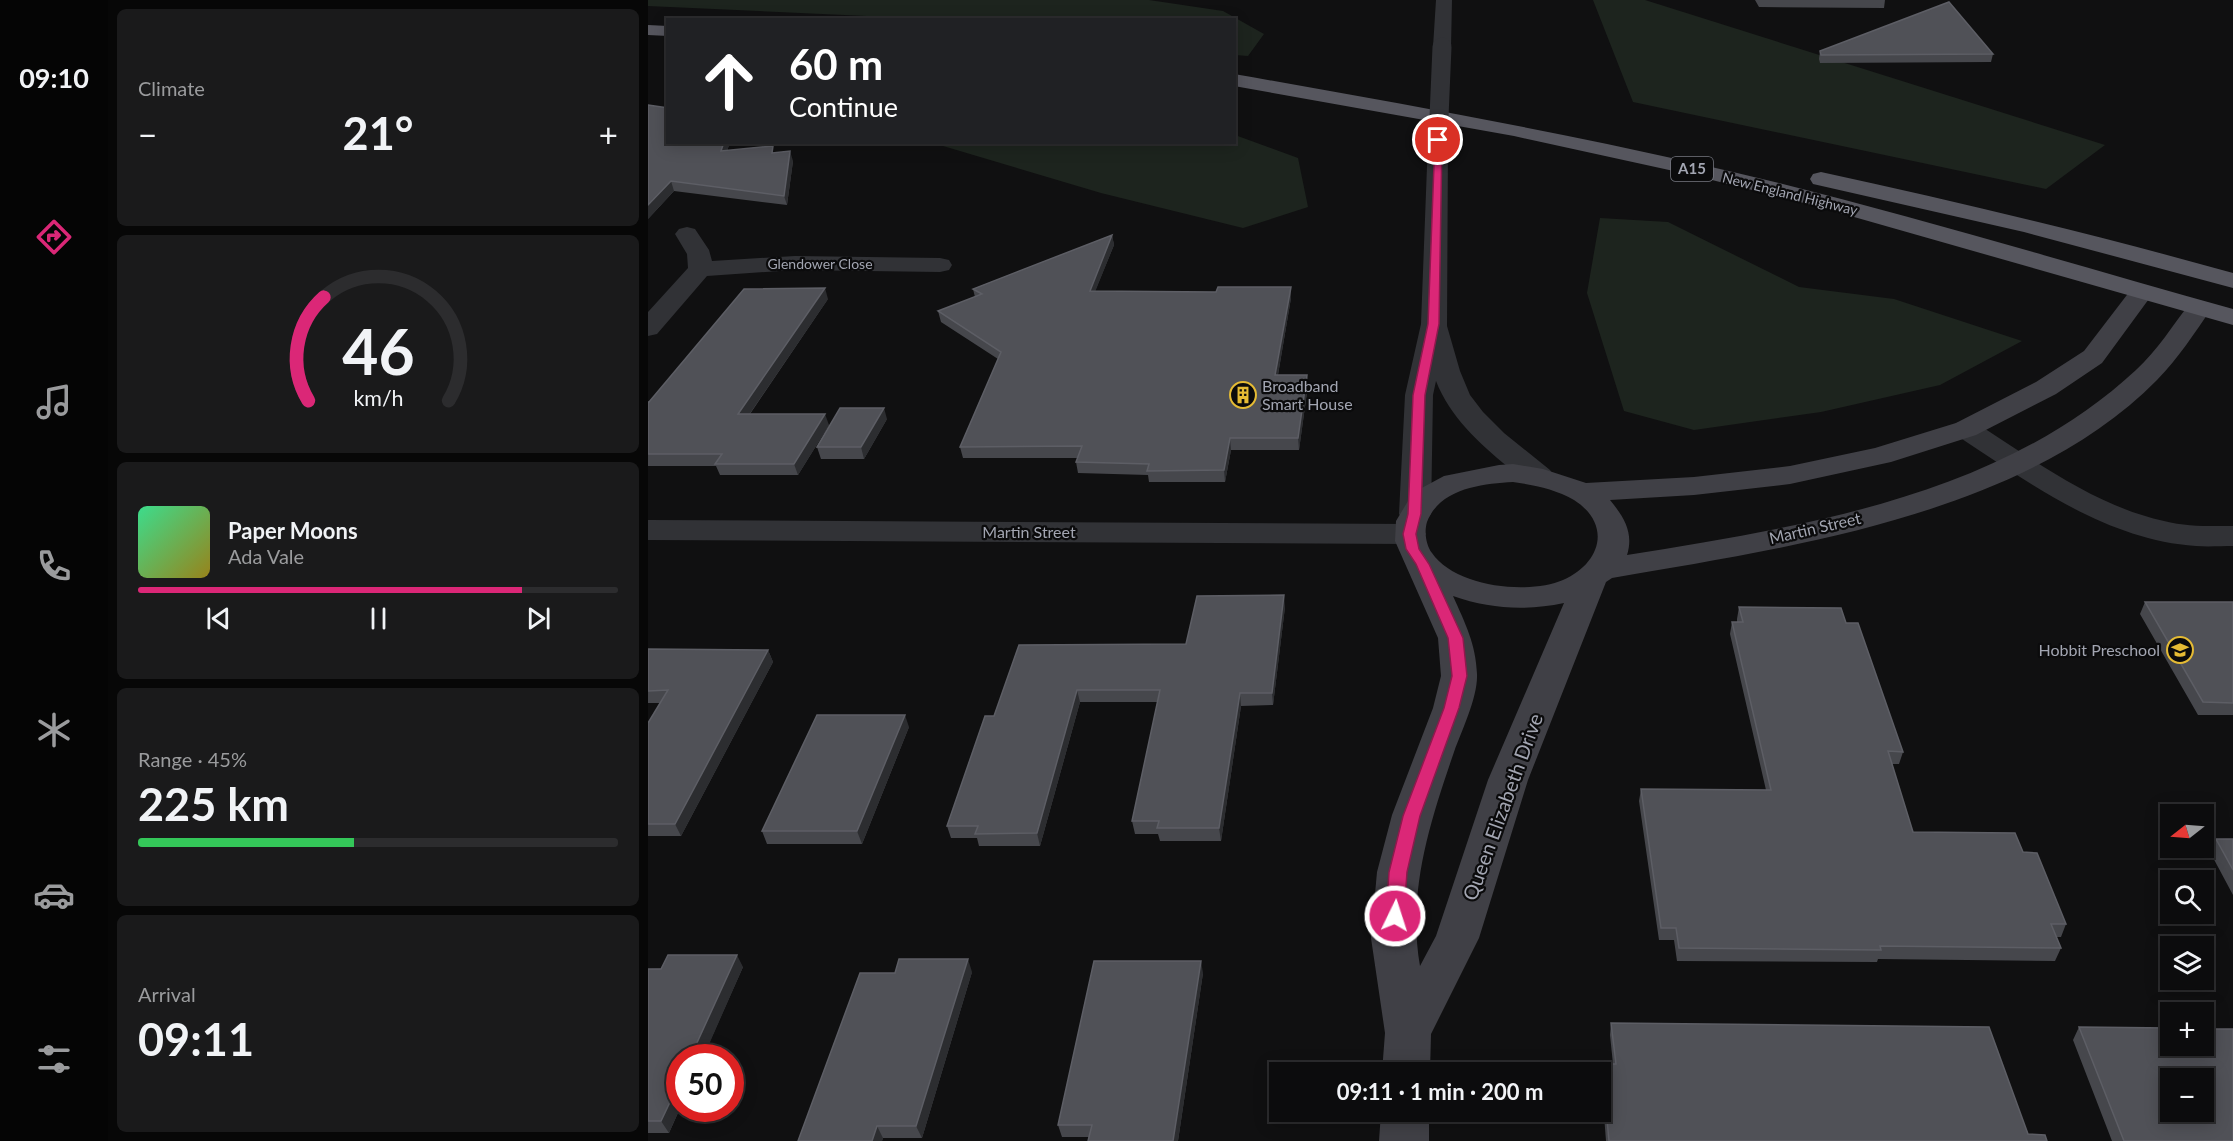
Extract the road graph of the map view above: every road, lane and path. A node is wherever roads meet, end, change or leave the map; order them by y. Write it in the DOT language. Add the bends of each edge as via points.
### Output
graph roads {
  1 [pos="1444,0"];
  2 [pos="648,30"];
  3 [pos="666,31"];
  4 [pos="1236,77"];
  5 [pos="1236,77"];
  6 [pos="1924,201"];
  7 [pos="687,234"];
  8 [pos="940,265"];
  9 [pos="700,269"];
  10 [pos="2233,281"];
  11 [pos="2142,291"];
  12 [pos="2188,301"];
  13 [pos="2233,302"];
  14 [pos="2233,317"];
  15 [pos="1434,324"];
  16 [pos="648,328"];
  17 [pos="1966,429"];
  18 [pos="2021,464"];
  19 [pos="1539,476"];
  20 [pos="1582,492"];
  21 [pos="648,530"];
  22 [pos="2233,536"];
  23 [pos="1416,537"];
  24 [pos="1597,573"];
  25 [pos="1407,1053"];
  26 [pos="1405,1122"];
  27 [pos="1404,1141"];
  1 -- 15 [label="street, Queen Elizabeth Drive, bridge"];
  2 -- 3 [label="highway"];
  4 -- 6 [label="highway, New England Highway / A15" via="1384,93 1569,126"];
  5 -- 11 [label="highway, New England Highway / A15" via="1692,169 1819,200"];
  6 -- 10 [label="highway, New England Highway / A15" via="2128,250"];
  6 -- 12 [label="highway" via="2095,256 2157,282"];
  7 -- 9 [label="street" via="699,251"];
  8 -- 9 [label="street, Glendower Close" via="784,263"];
  9 -- 16 [label="street"];
  11 -- 12 [label="highway, New England Highway / A15"];
  11 -- 17 [label="main road" via="2093,357 2046,388"];
  12 -- 13 [label="highway" via="2210,296"];
  12 -- 14 [label="highway, New England Highway / A15"];
  12 -- 18 [label="main road, Martin Street" via="2147,375 2091,423"];
  15 -- 19 [label="street, Queen Elizabeth Drive" via="1456,396 1478,424"];
  15 -- 23 [label="street, Queen Elizabeth Drive" via="1419,395"];
  17 -- 18 [label="street"];
  17 -- 20 [label="main road" via="1881,456 1790,475 1694,486"];
  18 -- 22 [label="street" via="2102,511 2137,526 2210,538"];
  18 -- 24 [label="main road, Martin Street" via="1906,506 1840,523"];
  19 -- 20 [label="main road"];
  19 -- 23 [label="main road" via="1505,474 1464,479 1443,488 1427,500"];
  20 -- 24 [label="main road" via="1610,520 1614,536 1612,553"];
  21 -- 23 [label="street, Martin Street"];
  23 -- 24 [label="main road" via="1439,578 1488,596 1545,596 1571,589"];
  23 -- 25 [label="main road, Queen Elizabeth Drive" via="1455,638 1459,676 1412,816 1398,872 1393,938"];
  24 -- 25 [label="main road, Queen Elizabeth Drive" via="1508,780 1457,938"];
  26 -- 27 [label="main road"];
}
